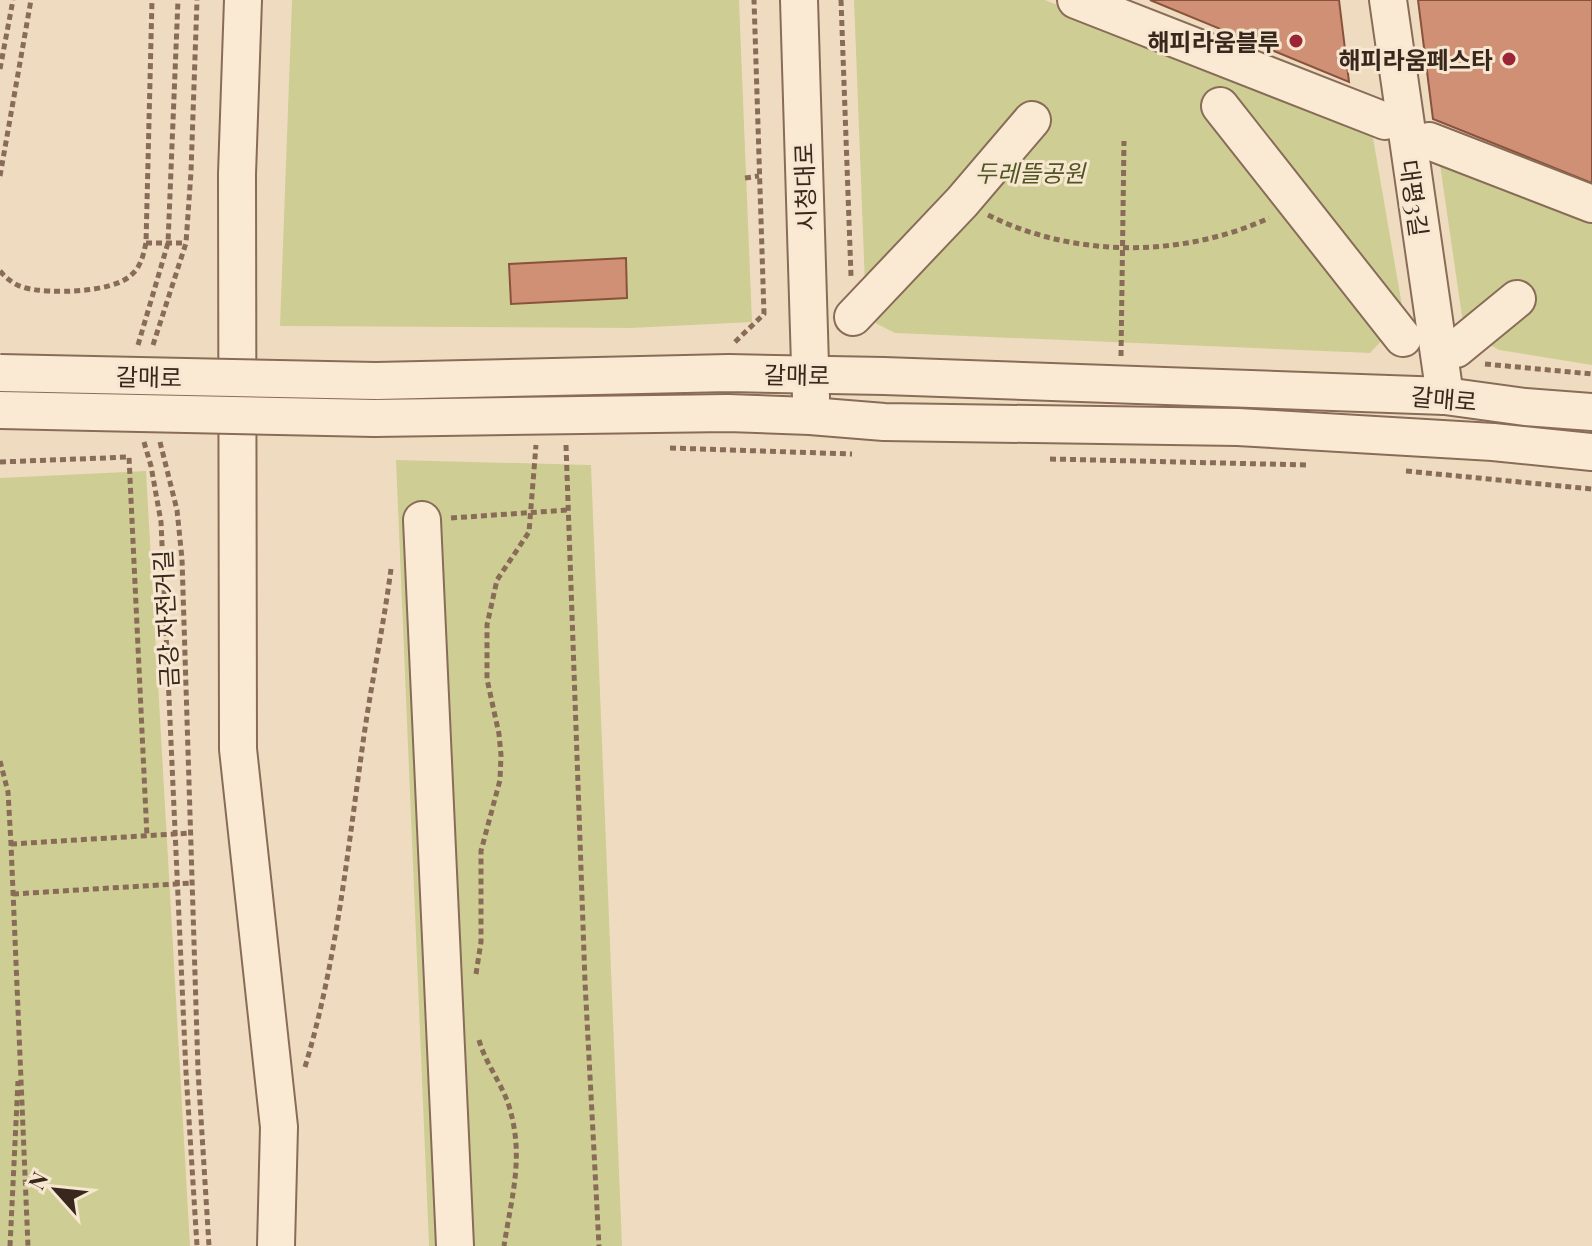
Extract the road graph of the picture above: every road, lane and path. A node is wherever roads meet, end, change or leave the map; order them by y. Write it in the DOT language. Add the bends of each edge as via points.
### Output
graph roads {
  1 [pos="13,0"];
  2 [pos="31,0"];
  3 [pos="152,0"];
  4 [pos="178,0"];
  5 [pos="197,0"];
  6 [pos="243,0"];
  7 [pos="754,0"];
  8 [pos="799,0"];
  9 [pos="841,0"];
  10 [pos="1076,0"];
  11 [pos="1388,0"];
  12 [pos="0,69"];
  13 [pos="1220,106"];
  14 [pos="1032,120"];
  15 [pos="1385,121"];
  16 [pos="1124,141"];
  17 [pos="1429,141"];
  18 [pos="0,176"];
  19 [pos="759,176"];
  20 [pos="745,178"];
  21 [pos="962,202"];
  22 [pos="1592,204"];
  23 [pos="1298,205"];
  24 [pos="146,243"];
  25 [pos="168,243"];
  26 [pos="186,243"];
  27 [pos="1122,248"];
  28 [pos="0,271"];
  29 [pos="1517,299"];
  30 [pos="853,317"];
  31 [pos="1403,338"];
  32 [pos="730,346"];
  33 [pos="137,350"];
  34 [pos="151,353"];
  35 [pos="1464,356"];
  36 [pos="1121,361"];
  37 [pos="0,373"];
  38 [pos="1592,374"];
  39 [pos="812,375"];
  40 [pos="1445,396"];
  41 [pos="0,410"];
  42 [pos="1592,412"];
  43 [pos="810,416"];
  44 [pos="140,429"];
  45 [pos="159,440"];
  46 [pos="521,444"];
  47 [pos="566,444"];
  48 [pos="536,445"];
  49 [pos="580,445"];
  50 [pos="669,448"];
  51 [pos="1592,452"];
  52 [pos="853,454"];
  53 [pos="1043,459"];
  54 [pos="0,462"];
  55 [pos="1312,466"];
  56 [pos="1390,470"];
  57 [pos="1592,489"];
  58 [pos="568,510"];
  59 [pos="530,511"];
  60 [pos="422,520"];
  61 [pos="392,561"];
  62 [pos="0,761"];
  63 [pos="191,833"];
  64 [pos="175,835"];
  65 [pos="147,837"];
  66 [pos="11,844"];
  67 [pos="192,883"];
  68 [pos="178,884"];
  69 [pos="13,894"];
  70 [pos="476,977"];
  71 [pos="477,1032"];
  72 [pos="19,1044"];
  73 [pos="304,1073"];
  74 [pos="10,1246"];
  75 [pos="28,1246"];
  76 [pos="197,1246"];
  77 [pos="209,1246"];
  78 [pos="276,1246"];
  79 [pos="455,1246"];
  80 [pos="504,1246"];
  81 [pos="599,1246"];
  1 -- 12 [label="path"];
  2 -- 18 [label="path"];
  3 -- 24 [label="path"];
  4 -- 25 [label="path"];
  5 -- 26 [label="path"];
  6 -- 78 [label="street" via="237,174 238,749 279,1127"];
  7 -- 19 [label="path"];
  8 -- 39 [label="street, 시청대로"];
  9 -- 30 [label="path"];
  10 -- 15 [label="street"];
  11 -- 40 [label="street, 대평3길"];
  13 -- 23 [label="street"];
  14 -- 21 [label="street"];
  16 -- 27 [label="path"];
  17 -- 22 [label="street"];
  19 -- 20 [label="path"];
  19 -- 32 [label="path" via="764,314"];
  21 -- 27 [label="path" via="1047,238"];
  21 -- 30 [label="street"];
  23 -- 27 [label="path" via="1217,238"];
  23 -- 31 [label="street"];
  24 -- 25 [label="path"];
  24 -- 28 [label="path" via="142,261 116,286 89,291 27,289"];
  25 -- 26 [label="path"];
  25 -- 33 [label="path"];
  26 -- 34 [label="path"];
  27 -- 36 [label="path"];
  29 -- 35 [label="street"];
  35 -- 38 [label="path"];
  37 -- 39 [label="street, 갈매로, bridge" via="376,381"];
  39 -- 40 [label="street, 갈매로"];
  39 -- 43 [label="street, 시청대로"];
  40 -- 42 [label="street, 갈매로"];
  41 -- 43 [label="street, 갈매로, bridge" via="374,418"];
  43 -- 51 [label="street, 갈매로" via="884,422 1238,427"];
  44 -- 64 [label="path" via="161,522"];
  45 -- 63 [label="path, 금강 자전거길" via="177,510 182,559"];
  46 -- 48 [label="path"];
  47 -- 48 [label="path"];
  47 -- 49 [label="path"];
  47 -- 58 [label="path"];
  48 -- 59 [label="path"];
  50 -- 52 [label="path"];
  53 -- 55 [label="path"];
  54 -- 65 [label="path" via="129,457"];
  56 -- 57 [label="path"];
  58 -- 59 [label="path"];
  58 -- 81 [label="path"];
  59 -- 60 [label="path"];
  59 -- 70 [label="path" via="529,532 497,580 487,625 487,679 501,755 500,780 481,851"];
  60 -- 79 [label="street"];
  61 -- 73 [label="path" via="338,925"];
  62 -- 66 [label="path"];
  63 -- 64 [label="path"];
  63 -- 67 [label="path, 금강 자전거길"];
  64 -- 65 [label="path"];
  64 -- 68 [label="path"];
  65 -- 66 [label="path"];
  66 -- 69 [label="path"];
  67 -- 68 [label="path"];
  67 -- 77 [label="path, 금강 자전거길"];
  68 -- 69 [label="path"];
  68 -- 76 [label="path"];
  69 -- 72 [label="path"];
  71 -- 80 [label="path" via="516,1132 518,1168"];
  72 -- 74 [label="path"];
  72 -- 75 [label="path"];
}
